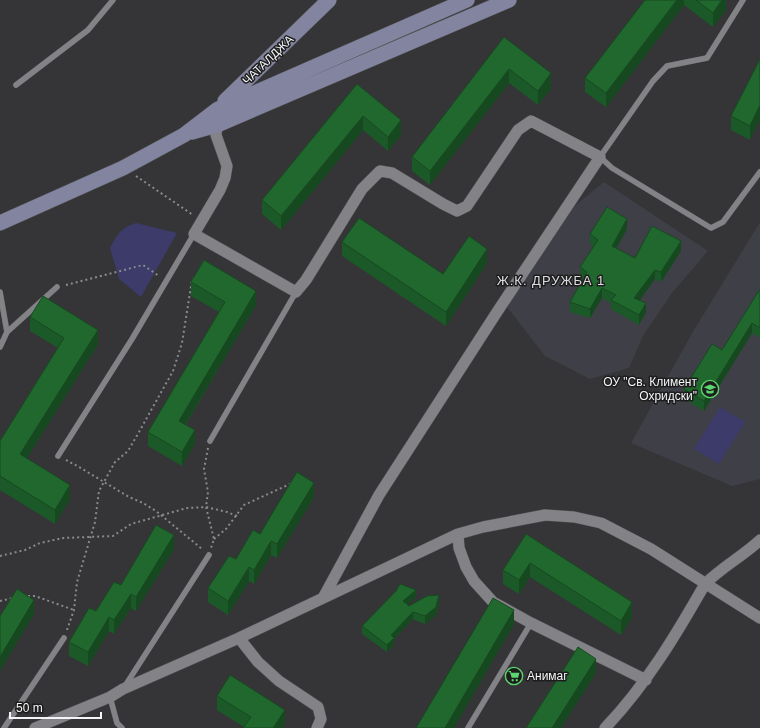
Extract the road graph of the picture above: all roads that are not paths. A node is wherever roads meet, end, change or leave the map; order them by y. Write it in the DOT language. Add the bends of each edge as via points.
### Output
graph roads {
  1 [pos="113,0"];
  2 [pos="329,0"];
  3 [pos="467,0"];
  4 [pos="509,0"];
  5 [pos="743,0"];
  6 [pos="16,85"];
  7 [pos="218,109"];
  8 [pos="217,125"];
  9 [pos="184,135"];
  10 [pos="600,157"];
  11 [pos="760,172"];
  12 [pos="0,223"];
  13 [pos="194,234"];
  14 [pos="57,287"];
  15 [pos="0,292"];
  16 [pos="296,292"];
  17 [pos="7,332"];
  18 [pos="0,347"];
  19 [pos="210,441"];
  20 [pos="58,456"];
  21 [pos="458,534"];
  22 [pos="760,540"];
  23 [pos="209,555"];
  24 [pos="705,584"];
  25 [pos="324,598"];
  26 [pos="760,618"];
  27 [pos="531,623"];
  28 [pos="64,638"];
  29 [pos="239,638"];
  30 [pos="646,680"];
  31 [pos="123,690"];
  32 [pos="110,697"];
  33 [pos="4,728"];
  34 [pos="35,728"];
  35 [pos="122,728"];
  36 [pos="317,728"];
  37 [pos="468,728"];
  38 [pos="604,728"];
  1 -- 6 [label="lane" via="88,30"];
  2 -- 7 [label="street, ЧАТАЛДЖА"];
  3 -- 7 [label="street"];
  4 -- 8 [label="street"];
  5 -- 10 [label="lane" via="707,58 667,66 653,80"];
  7 -- 8 [label="street"];
  7 -- 9 [label="street"];
  8 -- 9 [label="street"];
  8 -- 13 [label="street" via="216,135 226,166 225,178"];
  9 -- 12 [label="street" via="123,168"];
  10 -- 11 [label="lane" via="612,168 710,228 723,222"];
  10 -- 16 [label="street" via="531,121 518,130 467,206 457,211 392,173 380,171 362,189"];
  10 -- 25 [label="street" via="379,495"];
  13 -- 16 [label="street"];
  13 -- 20 [label="lane"];
  14 -- 17 [label="lane"];
  15 -- 17 [label="lane"];
  16 -- 19 [label="lane"];
  17 -- 18 [label="lane"];
  21 -- 24 [label="street" via="545,514 574,517 601,523 651,549"];
  21 -- 25 [label="street"];
  21 -- 27 [label="street" via="466,567 474,581 493,602"];
  22 -- 24 [label="street"];
  23 -- 31 [label="lane"];
  24 -- 26 [label="street"];
  24 -- 30 [label="street"];
  25 -- 29 [label="street"];
  27 -- 30 [label="street"];
  27 -- 37 [label="lane"];
  28 -- 33 [label="lane"];
  29 -- 31 [label="street"];
  29 -- 36 [label="street" via="258,662 318,707 322,719"];
  30 -- 38 [label="street"];
  31 -- 32 [label="street"];
  32 -- 34 [label="street"];
  32 -- 35 [label="lane" via="117,723"];
}
